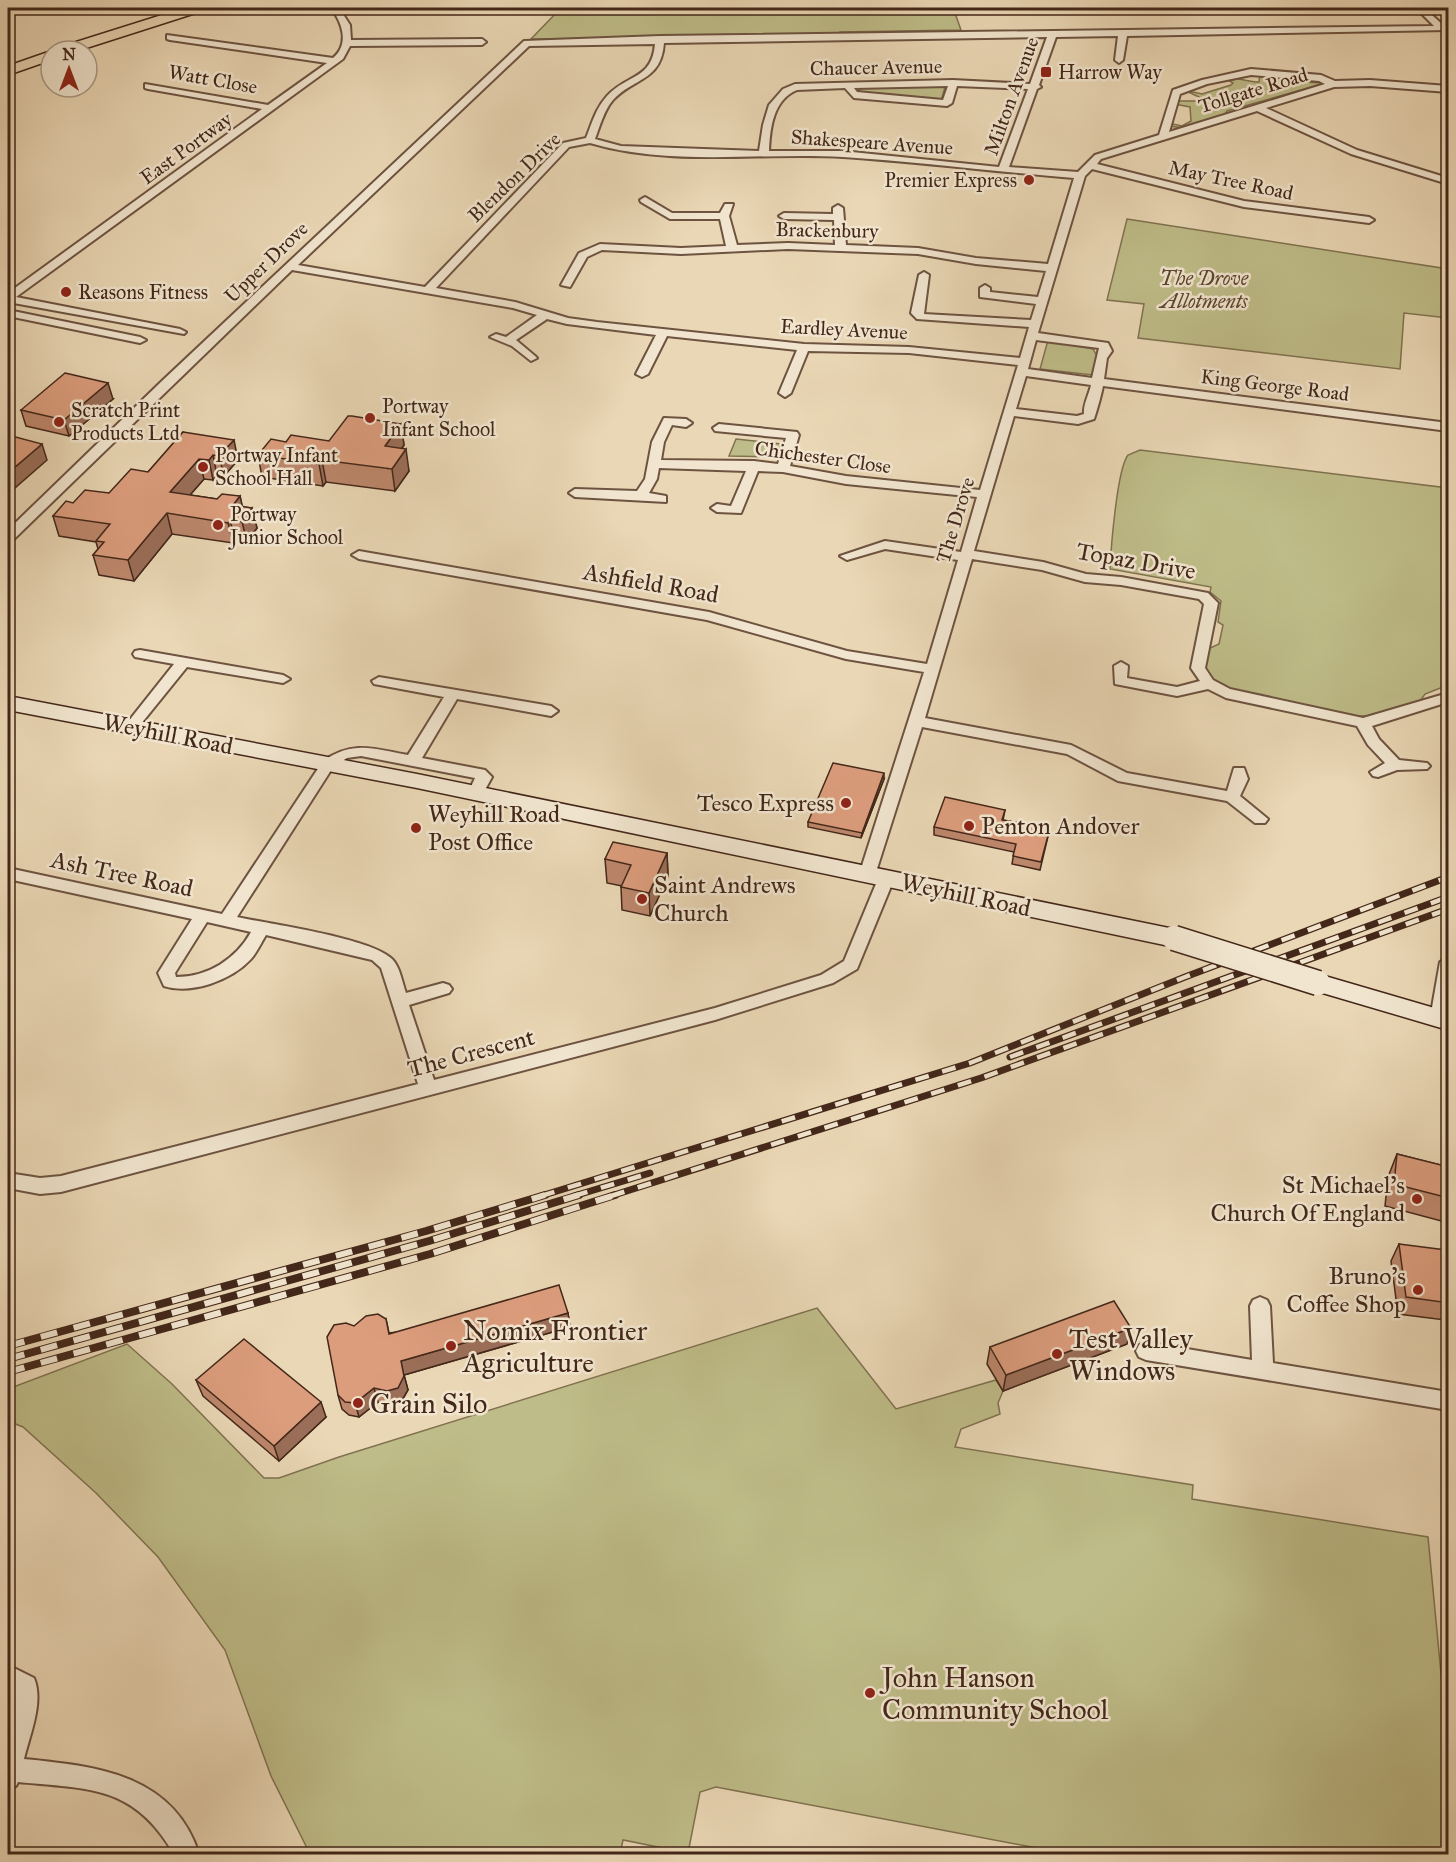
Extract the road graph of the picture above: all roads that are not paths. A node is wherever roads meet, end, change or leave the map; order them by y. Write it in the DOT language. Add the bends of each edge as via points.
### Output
graph roads {
  1 [pos="195,8"];
  2 [pos="335,8"];
  3 [pos="1420,8"];
  4 [pos="1445,28"];
  5 [pos="1123,33"];
  6 [pos="1053,34"];
  7 [pos="170,37"];
  8 [pos="99,39"];
  9 [pos="660,39"];
  10 [pos="482,42"];
  11 [pos="347,43"];
  12 [pos="39,59"];
  13 [pos="1119,60"];
  14 [pos="334,61"];
  15 [pos="8,71"];
  16 [pos="952,83"];
  17 [pos="847,84"];
  18 [pos="1333,84"];
  19 [pos="148,86"];
  20 [pos="1036,87"];
  21 [pos="1449,89"];
  22 [pos="272,108"];
  23 [pos="1259,108"];
  24 [pos="1164,126"];
  25 [pos="1181,132"];
  26 [pos="1162,137"];
  27 [pos="590,140"];
  28 [pos="764,153"];
  29 [pos="1089,165"];
  30 [pos="1003,170"];
  31 [pos="1080,175"];
  32 [pos="1449,181"];
  33 [pos="645,200"];
  34 [pos="729,206"];
  35 [pos="724,216"];
  36 [pos="784,216"];
  37 [pos="1369,220"];
  38 [pos="732,248"];
  39 [pos="841,248"];
  40 [pos="291,267"];
  41 [pos="1053,268"];
  42 [pos="924,275"];
  43 [pos="567,285"];
  44 [pos="985,288"];
  45 [pos="428,290"];
  46 [pos="8,299"];
  47 [pos="1044,301"];
  48 [pos="8,313"];
  49 [pos="544,315"];
  50 [pos="1035,324"];
  51 [pos="180,332"];
  52 [pos="663,332"];
  53 [pos="1032,336"];
  54 [pos="496,337"];
  55 [pos="140,340"];
  56 [pos="509,340"];
  57 [pos="804,347"];
  58 [pos="531,358"];
  59 [pos="1022,367"];
  60 [pos="642,374"];
  61 [pos="1097,381"];
  62 [pos="785,393"];
  63 [pos="1009,412"];
  64 [pos="686,423"];
  65 [pos="1449,427"];
  66 [pos="719,428"];
  67 [pos="654,464"];
  68 [pos="754,465"];
  69 [pos="783,468"];
  70 [pos="575,492"];
  71 [pos="985,494"];
  72 [pos="641,495"];
  73 [pos="661,499"];
  74 [pos="717,508"];
  75 [pos="8,537"];
  76 [pos="359,555"];
  77 [pos="967,555"];
  78 [pos="847,556"];
  79 [pos="140,654"];
  80 [pos="183,662"];
  81 [pos="1121,666"];
  82 [pos="932,669"];
  83 [pos="283,679"];
  84 [pos="379,681"];
  85 [pos="1208,683"];
  86 [pos="453,694"];
  87 [pos="1449,697"];
  88 [pos="8,703"];
  89 [pos="551,711"];
  90 [pos="917,721"];
  91 [pos="1363,723"];
  92 [pos="131,727"];
  93 [pos="413,760"];
  94 [pos="328,764"];
  95 [pos="1395,765"];
  96 [pos="1422,766"];
  97 [pos="1239,772"];
  98 [pos="1378,772"];
  99 [pos="476,793"];
  100 [pos="1232,797"];
  101 [pos="1260,819"];
  102 [pos="8,874"];
  103 [pos="877,877"];
  104 [pos="203,915"];
  105 [pos="227,920"];
  106 [pos="261,928"];
  107 [pos="1449,962"];
  108 [pos="443,988"];
  109 [pos="400,1001"];
  110 [pos="1444,1020"];
  111 [pos="428,1089"];
  112 [pos="8,1181"];
  113 [pos="1260,1306"];
  114 [pos="1146,1351"];
  115 [pos="1263,1372"];
  116 [pos="1449,1401"];
  117 [pos="8,1676"];
  118 [pos="9,1774"];
  119 [pos="187,1854"];
  1 -- 8 [label="main road"];
  2 -- 11 [label="street" via="347,25"];
  3 -- 4 [label="street"];
  4 -- 5 [label="street"];
  5 -- 6 [label="street"];
  5 -- 13 [label="street"];
  6 -- 9 [label="street"];
  6 -- 20 [label="street, Milton Avenue"];
  7 -- 14 [label="street"];
  9 -- 27 [label="street, Blendon Drive" via="656,63 646,75 608,99"];
  9 -- 40 [label="street, Upper Drove" via="527,43"];
  10 -- 11 [label="street"];
  11 -- 14 [label="street, East Portway"];
  12 -- 15 [label="main road"];
  14 -- 22 [label="street, East Portway"];
  16 -- 17 [label="street, Chaucer Avenue"];
  16 -- 17 [label="street" via="948,103 854,95"];
  16 -- 20 [label="street, Chaucer Avenue"];
  17 -- 28 [label="street, Chaucer Avenue" via="789,88 769,116"];
  18 -- 21 [label="street, Tollgate Road"];
  18 -- 23 [label="street, Tollgate Road"];
  18 -- 24 [label="street" via="1321,78 1251,72 1205,82 1176,92"];
  19 -- 22 [label="street, Watt Close"];
  20 -- 30 [label="street, Milton Avenue"];
  22 -- 46 [label="street, East Portway"];
  23 -- 25 [label="street, Tollgate Road"];
  23 -- 32 [label="street" via="1354,152"];
  24 -- 25 [label="street"];
  24 -- 26 [label="street"];
  25 -- 26 [label="street, Tollgate Road"];
  26 -- 29 [label="street, Tollgate Road" via="1098,158"];
  27 -- 28 [label="street, Shakespeare Avenue" via="621,149"];
  27 -- 45 [label="street, Blendon Drive" via="566,145"];
  28 -- 30 [label="street, Shakespeare Avenue" via="842,154"];
  29 -- 31 [label="street, Tollgate Road"];
  29 -- 37 [label="street, May Tree Road" via="1244,204"];
  30 -- 31 [label="street, Shakespeare Avenue"];
  31 -- 41 [label="street, The Drove"];
  33 -- 35 [label="street" via="670,216"];
  34 -- 35 [label="street"];
  35 -- 38 [label="street"];
  36 -- 39 [label="street" via="838,212"];
  38 -- 39 [label="street, Brackenbury"];
  38 -- 43 [label="street, Brackenbury" via="681,251 600,247 583,255"];
  39 -- 41 [label="street, Brackenbury" via="918,251"];
  40 -- 45 [label="street, Eardley Avenue"];
  40 -- 75 [label="street, Upper Drove" via="166,382"];
  41 -- 47 [label="street, The Drove"];
  42 -- 50 [label="street" via="917,313 921,317"];
  44 -- 47 [label="street" via="984,295"];
  45 -- 49 [label="street, Eardley Avenue" via="515,305"];
  46 -- 51 [label="street"];
  47 -- 50 [label="street, The Drove"];
  48 -- 55 [label="street"];
  49 -- 52 [label="street, Eardley Avenue"];
  49 -- 56 [label="street"];
  50 -- 53 [label="street, The Drove"];
  52 -- 57 [label="street, Eardley Avenue"];
  52 -- 60 [label="street"];
  53 -- 59 [label="street, The Drove"];
  53 -- 61 [label="street" via="1104,345 1106,351 1101,357"];
  54 -- 56 [label="street"];
  56 -- 58 [label="street"];
  57 -- 59 [label="street, Eardley Avenue" via="909,350"];
  57 -- 62 [label="street"];
  59 -- 61 [label="street, King George Road"];
  59 -- 63 [label="street, The Drove"];
  61 -- 63 [label="street" via="1090,416 1085,419"];
  61 -- 65 [label="street, King George Road"];
  63 -- 71 [label="street, The Drove"];
  64 -- 67 [label="street" via="663,420"];
  66 -- 69 [label="street" via="793,435"];
  67 -- 68 [label="street, Chichester Close"];
  67 -- 72 [label="street" via="651,479"];
  68 -- 69 [label="street, Chichester Close"];
  68 -- 74 [label="street" via="737,514"];
  69 -- 71 [label="street, Chichester Close" via="846,480"];
  70 -- 72 [label="street"];
  71 -- 77 [label="street, The Drove"];
  72 -- 73 [label="street"];
  76 -- 82 [label="street, Ashfield Road" via="709,616 846,655"];
  77 -- 78 [label="street" via="885,545"];
  77 -- 82 [label="street, The Drove"];
  77 -- 85 [label="street, Topaz Drive" via="1203,596 1211,603 1198,668"];
  79 -- 80 [label="street"];
  80 -- 83 [label="street"];
  80 -- 92 [label="street"];
  81 -- 85 [label="street" via="1119,688 1187,691"];
  82 -- 90 [label="street, The Drove"];
  84 -- 86 [label="street"];
  85 -- 91 [label="street" via="1234,695"];
  86 -- 89 [label="street"];
  86 -- 93 [label="street"];
  87 -- 91 [label="street"];
  88 -- 92 [label="main road, Weyhill Road"];
  90 -- 100 [label="street" via="1071,750 1124,777"];
  90 -- 103 [label="street, The Drove"];
  91 -- 95 [label="street"];
  92 -- 94 [label="main road, Weyhill Road"];
  93 -- 94 [label="street" via="361,751 343,754"];
  93 -- 99 [label="street" via="480,774 484,777"];
  94 -- 99 [label="main road, Weyhill Road"];
  94 -- 105 [label="street"];
  95 -- 96 [label="street"];
  95 -- 98 [label="street"];
  97 -- 100 [label="street"];
  99 -- 103 [label="main road, Weyhill Road"];
  100 -- 101 [label="street"];
  102 -- 104 [label="street, Ash Tree Road"];
  103 -- 110 [label="main road, Weyhill Road, bridge" via="1174,938"];
  103 -- 111 [label="street, The Crescent" via="854,961 843,972 715,1014"];
  104 -- 105 [label="street, Ash Tree Road"];
  104 -- 106 [label="street" via="166,973 170,982 192,983 230,965 244,956"];
  105 -- 106 [label="street, Ash Tree Road"];
  106 -- 109 [label="street, Ash Tree Road" via="378,956 388,965"];
  107 -- 110 [label="street"];
  108 -- 109 [label="street"];
  109 -- 111 [label="street, Ash Tree Road"];
  111 -- 112 [label="street, The Crescent" via="61,1184 40,1186"];
  113 -- 115 [label="street"];
  114 -- 115 [label="street"];
  115 -- 116 [label="street"];
  117 -- 118 [label="street" via="26,1686 27,1699"];
  118 -- 119 [label="street" via="85,1776 119,1784 140,1795 161,1814"];
}
